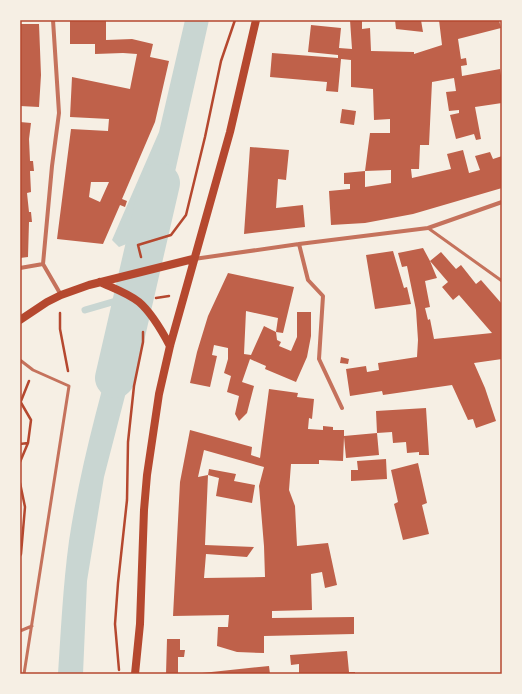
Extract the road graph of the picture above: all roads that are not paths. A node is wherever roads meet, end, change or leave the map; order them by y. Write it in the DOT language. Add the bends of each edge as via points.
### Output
graph roads {
  1 [pos="53,20"];
  2 [pos="256,20"];
  3 [pos="502,202"];
  4 [pos="428,228"];
  5 [pos="298,244"];
  6 [pos="193,259"];
  7 [pos="43,264"];
  8 [pos="20,268"];
  9 [pos="502,281"];
  10 [pos="100,282"];
  11 [pos="61,295"];
  12 [pos="20,320"];
  13 [pos="170,346"];
  14 [pos="20,360"];
  15 [pos="342,408"];
  16 [pos="32,626"];
  17 [pos="20,631"];
  18 [pos="24,674"];
  19 [pos="135,674"];
  1 -- 7 [label="street" via="59,113"];
  2 -- 6 [label="main road" via="230,132"];
  3 -- 4 [label="street"];
  4 -- 5 [label="street"];
  4 -- 9 [label="lane"];
  5 -- 6 [label="street"];
  5 -- 15 [label="street" via="308,280 323,296 319,359"];
  6 -- 10 [label="main road"];
  6 -- 13 [label="main road"];
  7 -- 8 [label="street"];
  7 -- 11 [label="street"];
  10 -- 11 [label="main road"];
  10 -- 13 [label="main road" via="139,302 150,314"];
  11 -- 12 [label="main road"];
  13 -- 19 [label="main road" via="159,394 145,496 140,624"];
  14 -- 16 [label="lane" via="33,370 69,386"];
  16 -- 17 [label="lane"];
  16 -- 18 [label="lane"];
}
